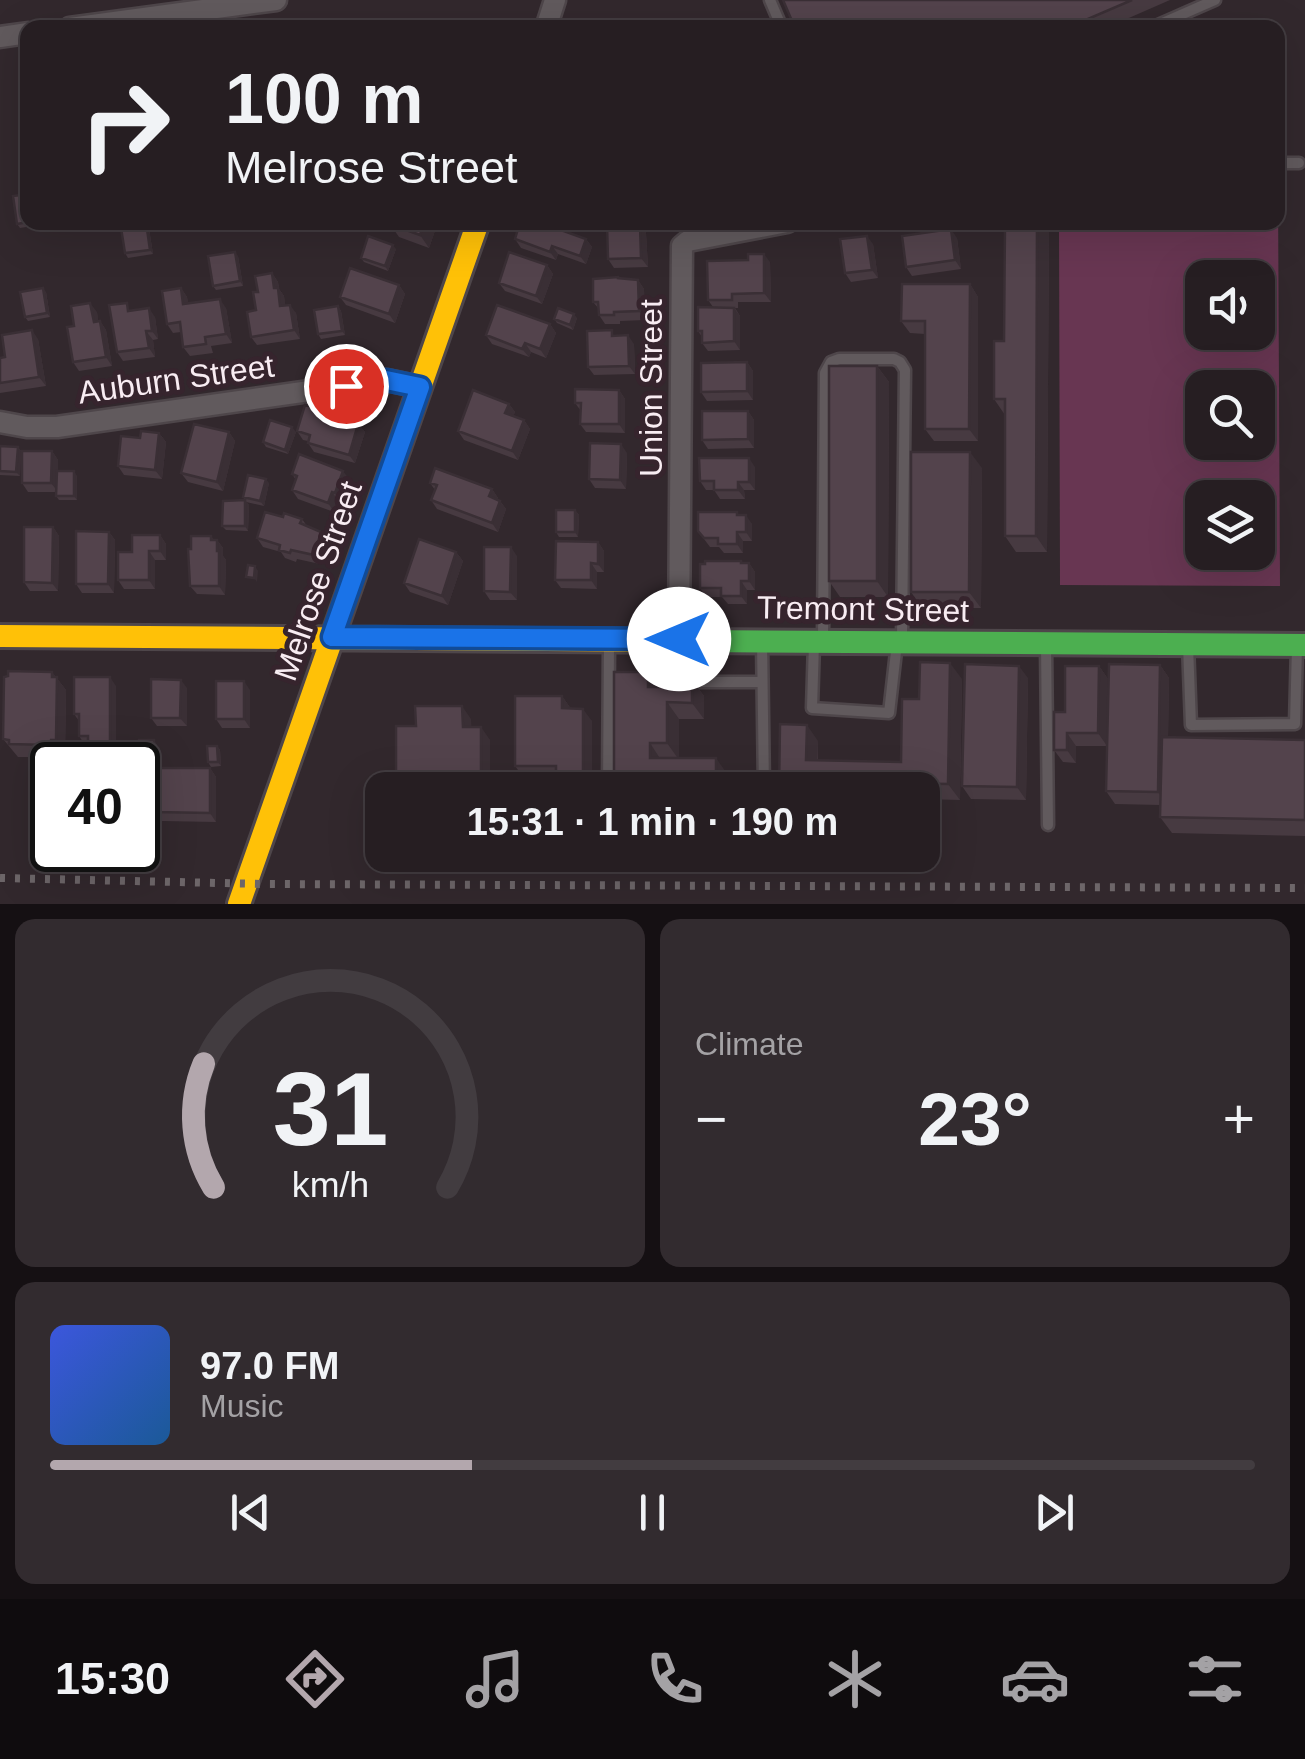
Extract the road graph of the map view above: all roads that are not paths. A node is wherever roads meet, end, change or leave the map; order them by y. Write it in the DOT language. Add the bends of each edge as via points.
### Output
graph roads {
  1 [pos="276,0"];
  2 [pos="1214,0"];
  3 [pos="129,20"];
  4 [pos="1169,20"];
  5 [pos="1285,163"];
  6 [pos="1299,163"];
  7 [pos="475,230"];
  8 [pos="743,230"];
  9 [pos="420,387"];
  10 [pos="0,422"];
  11 [pos="0,636"];
  12 [pos="332,637"];
  13 [pos="609,639"];
  14 [pos="682,639"];
  15 [pos="762,640"];
  16 [pos="819,641"];
  17 [pos="900,642"];
  18 [pos="1046,644"];
  19 [pos="1188,644"];
  20 [pos="1301,645"];
  21 [pos="762,682"];
  22 [pos="608,772"];
  23 [pos="764,772"];
  24 [pos="1048,825"];
  25 [pos="239,904"];
  1 -- 3 [label="street"];
  2 -- 4 [label="lane"];
  5 -- 6 [label="lane"];
  7 -- 9 [label="street, Melrose Street"];
  8 -- 14 [label="street, Union Street" via="688,240 682,248"];
  9 -- 10 [label="street, Auburn Street" via="386,380 56,426"];
  9 -- 12 [label="street, Melrose Street"];
  11 -- 12 [label="street, Tremont Street"];
  12 -- 13 [label="street, Tremont Street"];
  12 -- 25 [label="street, Melrose Street"];
  13 -- 14 [label="street, Tremont Street"];
  13 -- 22 [label="lane"];
  14 -- 15 [label="street, Tremont Street"];
  14 -- 21 [label="lane" via="684,674 692,682"];
  15 -- 16 [label="street, Tremont Street"];
  15 -- 21 [label="lane"];
  16 -- 17 [label="street, Tremont Street"];
  16 -- 17 [label="lane" via="812,708 889,713"];
  16 -- 17 [label="lane" via="826,370 836,360 891,359 905,374"];
  17 -- 18 [label="street, Tremont Street"];
  18 -- 19 [label="street, Tremont Street"];
  18 -- 24 [label="lane"];
  19 -- 20 [label="street, Tremont Street"];
  19 -- 20 [label="lane" via="1190,726 1295,724"];
  21 -- 23 [label="lane"];
}
